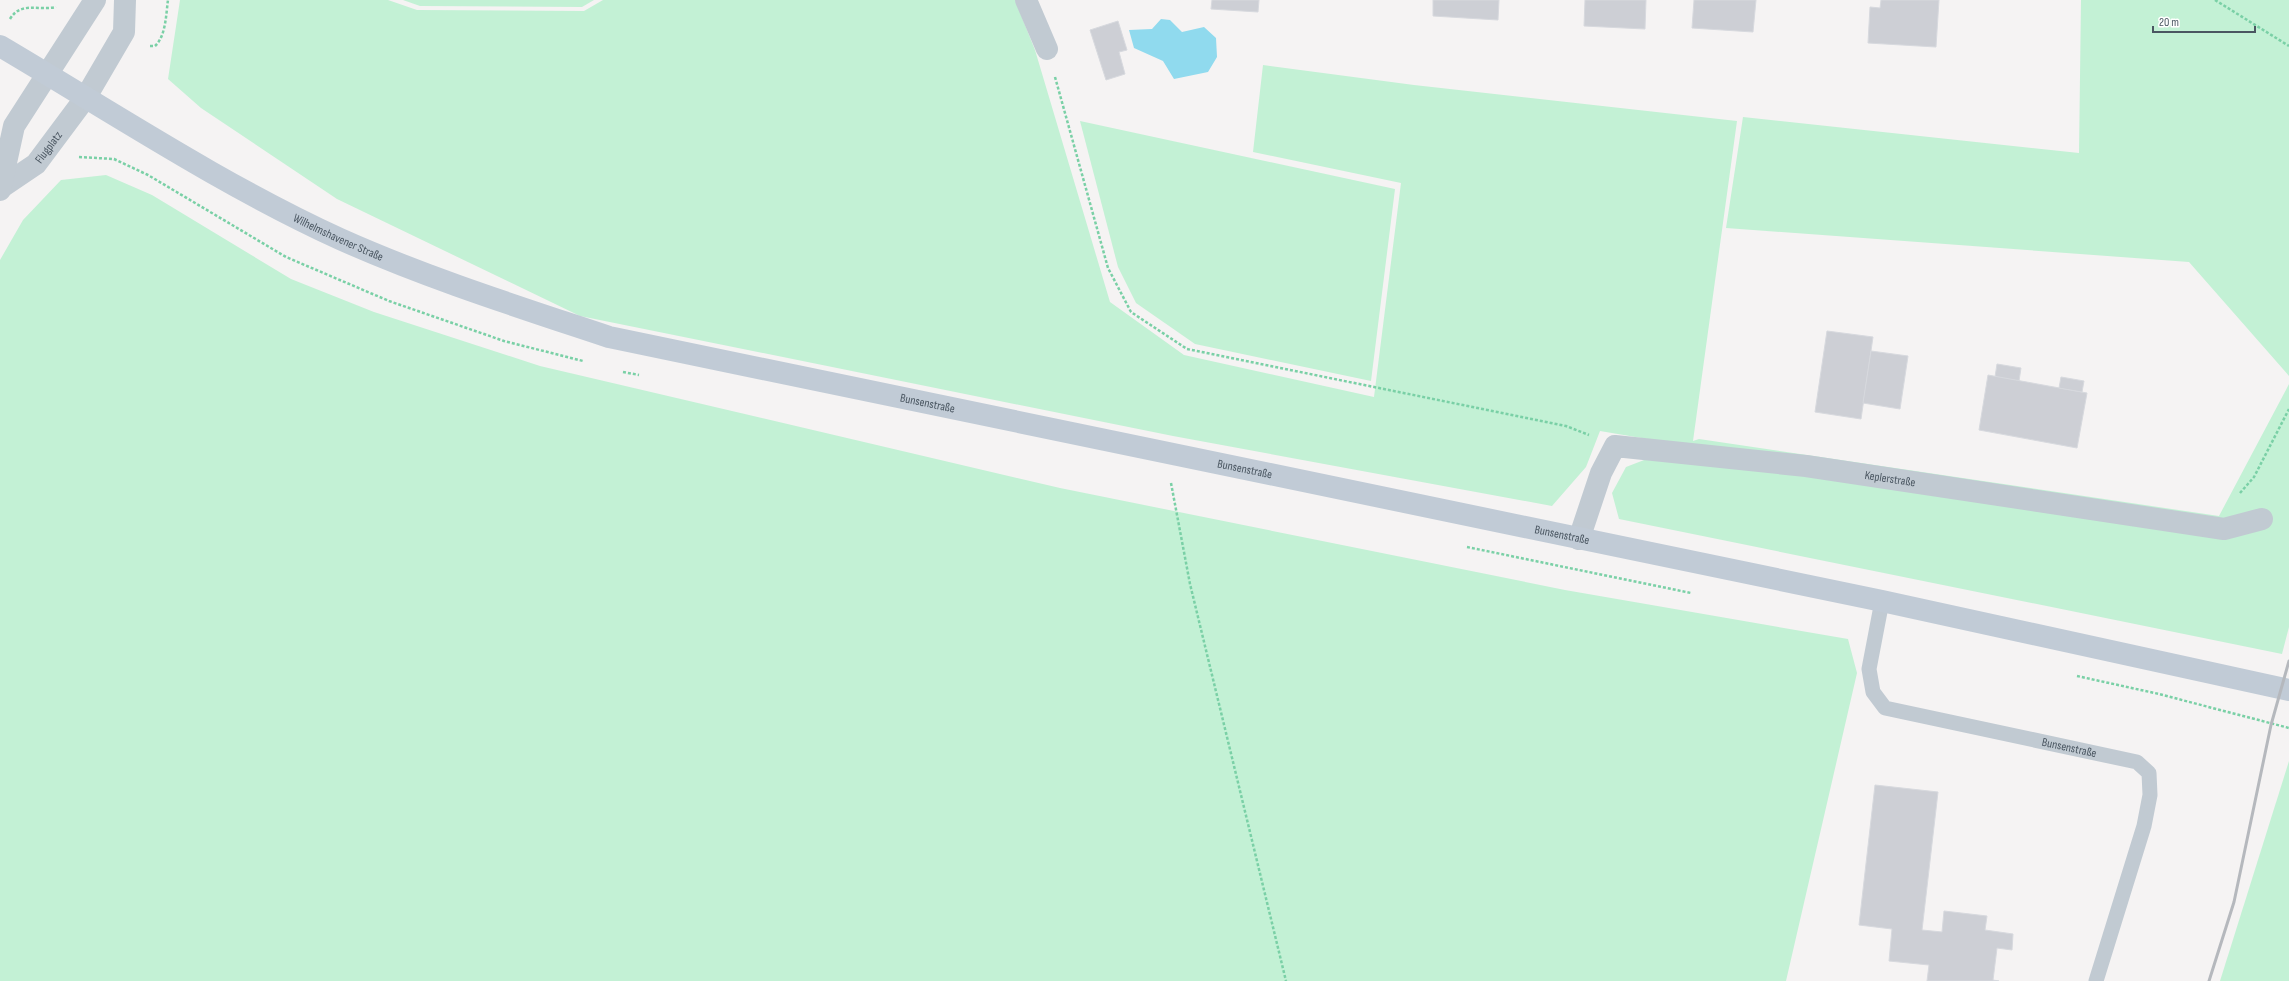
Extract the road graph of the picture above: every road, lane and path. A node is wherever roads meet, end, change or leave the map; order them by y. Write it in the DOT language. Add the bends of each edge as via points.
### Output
graph roads {
  1 [pos="95,0"];
  2 [pos="125,0"];
  3 [pos="1026,0"];
  4 [pos="2215,0"];
  5 [pos="60,6"];
  6 [pos="7,24"];
  7 [pos="0,46"];
  8 [pos="2289,46"];
  9 [pos="1047,49"];
  10 [pos="48,74"];
  11 [pos="86,97"];
  12 [pos="1,189"];
  13 [pos="609,337"];
  14 [pos="2289,408"];
  15 [pos="1616,446"];
  16 [pos="1171,483"];
  17 [pos="2262,519"];
  18 [pos="2224,528"];
  19 [pos="1579,539"];
  20 [pos="1565,568"];
  21 [pos="1697,595"];
  22 [pos="1882,601"];
  23 [pos="2075,675"];
  24 [pos="2289,690"];
  25 [pos="2289,728"];
  26 [pos="1286,981"];
  27 [pos="2096,981"];
  1 -- 10 [label="street"];
  2 -- 11 [label="street" via="124,32"];
  3 -- 9 [label="street"];
  4 -- 8 [label="path"];
  5 -- 6 [label="path" via="46,10 22,8 14,13"];
  7 -- 10 [label="street, Wilhelmshavener Straße"];
  9 -- 15 [label="path" via="1108,268 1131,312 1187,350 1566,426"];
  10 -- 11 [label="street, Wilhelmshavener Straße"];
  10 -- 12 [label="street, Flugplatz" via="14,126"];
  11 -- 12 [label="street, Flugplatz" via="36,164"];
  11 -- 13 [label="street, Wilhelmshavener Straße" via="260,199 341,239 472,292"];
  13 -- 19 [label="street, Bunsenstraße"];
  14 -- 18 [label="path" via="2254,477 2244,490 2232,499"];
  15 -- 18 [label="street, Keplerstraße" via="1806,466"];
  15 -- 19 [label="street" via="1601,473"];
  16 -- 26 [label="path" via="1190,584"];
  17 -- 18 [label="street, Keplerstraße"];
  19 -- 22 [label="street, Bunsenstraße"];
  20 -- 21 [label="path"];
  22 -- 24 [label="street, Bunsenstraße"];
  22 -- 27 [label="lane, Bunsenstraße" via="1869,669 1872,692 1885,708 2137,762 2149,773 2150,795 2144,826"];
  23 -- 25 [label="path"];
}
